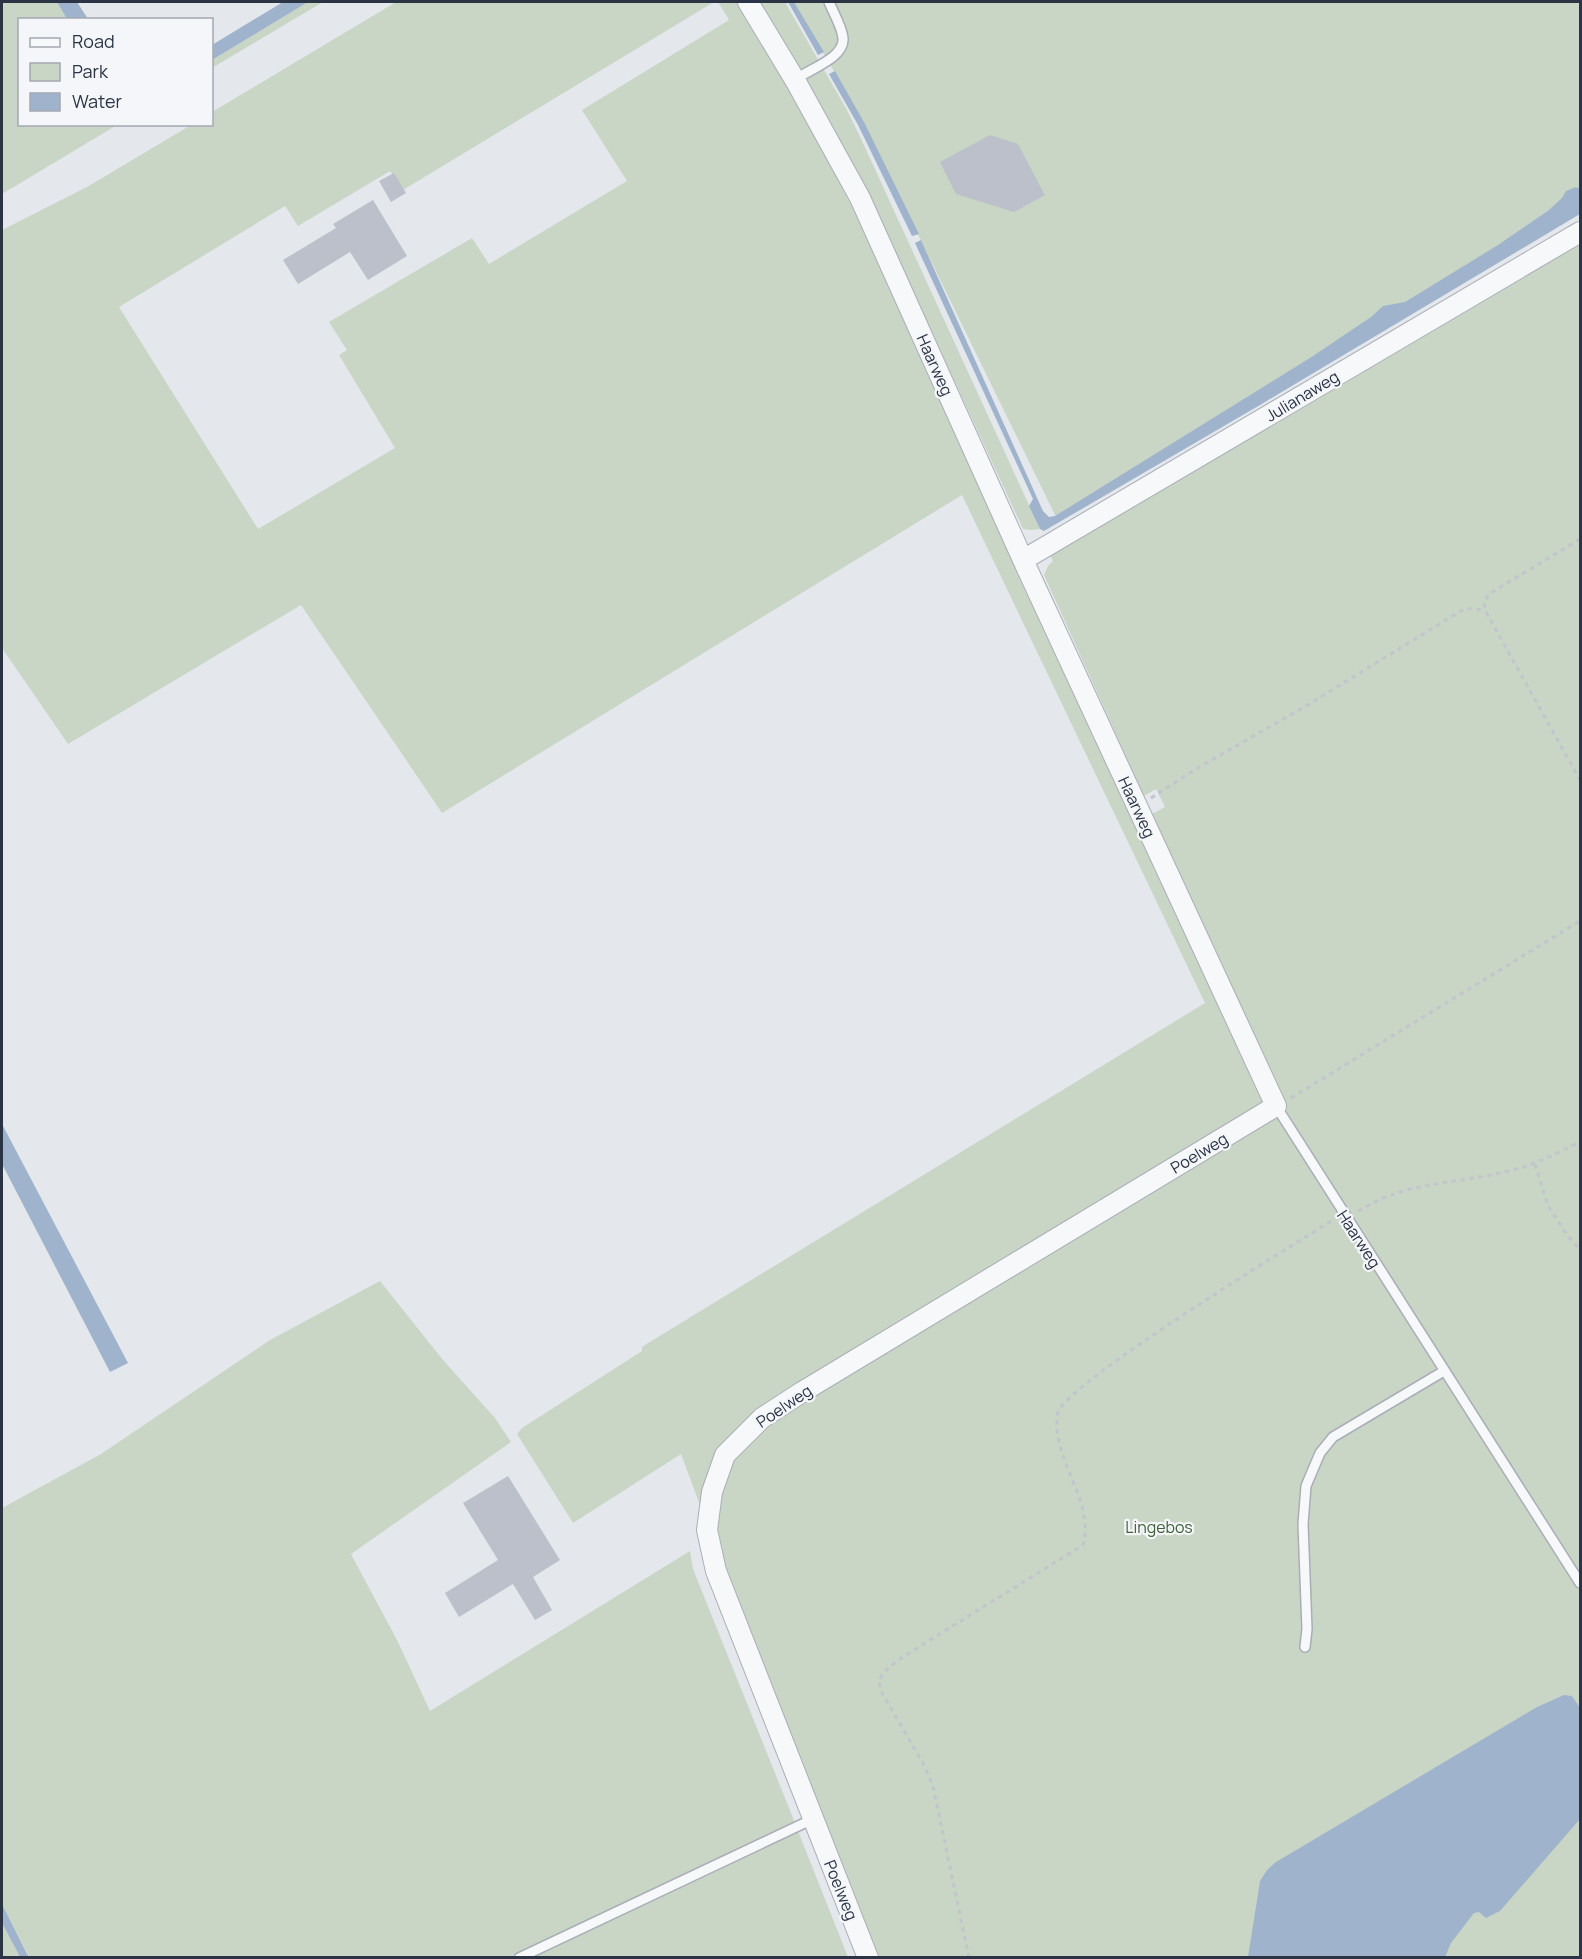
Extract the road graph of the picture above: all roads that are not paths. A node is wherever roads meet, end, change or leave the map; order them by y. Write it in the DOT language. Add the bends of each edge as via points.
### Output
graph roads {
  1 [pos="748,2"];
  2 [pos="830,2"];
  3 [pos="795,80"];
  4 [pos="1581,232"];
  5 [pos="1023,560"];
  6 [pos="1276,1106"];
  7 [pos="1444,1371"];
  8 [pos="1581,1583"];
  9 [pos="1305,1647"];
  10 [pos="813,1819"];
  11 [pos="519,1958"];
  12 [pos="868,1958"];
  1 -- 3 [label="street, Haarweg"];
  2 -- 3 [label="lane" via="843,36 842,48"];
  3 -- 5 [label="street, Haarweg" via="860,198"];
  4 -- 5 [label="street, Julianaweg"];
  5 -- 6 [label="street, Haarweg"];
  6 -- 7 [label="lane, Haarweg"];
  6 -- 10 [label="street, Poelweg" via="802,1392 762,1418 725,1455 712,1492 707,1530 716,1571"];
  7 -- 8 [label="lane, Haarweg"];
  7 -- 9 [label="lane" via="1333,1437 1320,1453 1306,1486 1303,1524"];
  10 -- 11 [label="lane"];
  10 -- 12 [label="street, Poelweg"];
}
